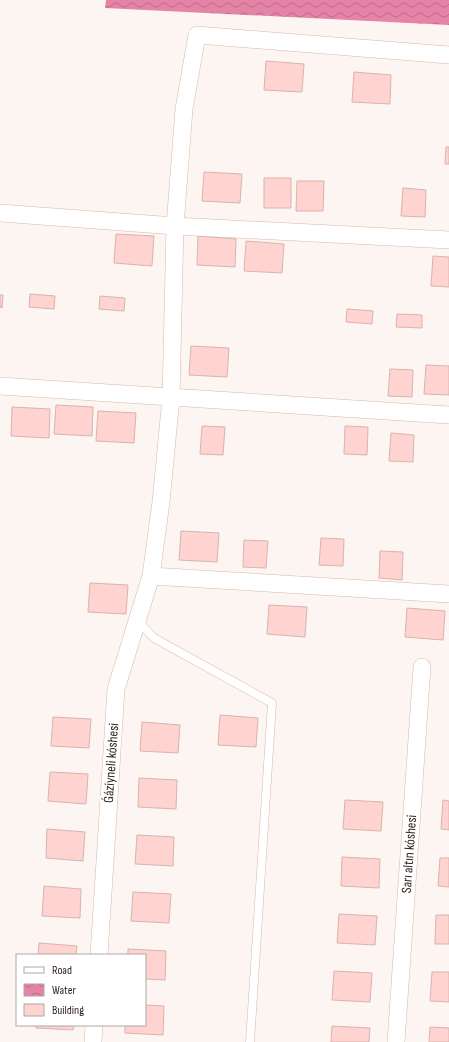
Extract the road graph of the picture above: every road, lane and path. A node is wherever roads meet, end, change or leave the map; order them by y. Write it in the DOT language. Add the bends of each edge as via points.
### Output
graph roads {
  1 [pos="449,55"];
  2 [pos="0,213"];
  3 [pos="175,226"];
  4 [pos="449,240"];
  5 [pos="0,386"];
  6 [pos="171,398"];
  7 [pos="449,415"];
  8 [pos="151,576"];
  9 [pos="449,594"];
  10 [pos="137,620"];
  11 [pos="422,666"];
  12 [pos="99,954"];
  13 [pos="94,1026"];
  14 [pos="93,1042"];
  15 [pos="250,1042"];
  16 [pos="396,1042"];
  1 -- 3 [label="street, Ǵáziyneli kóshesi" via="197,35 184,109"];
  2 -- 3 [label="street"];
  3 -- 4 [label="street"];
  3 -- 6 [label="street, Ǵáziyneli kóshesi"];
  5 -- 6 [label="street"];
  6 -- 7 [label="street"];
  6 -- 8 [label="street, Ǵáziyneli kóshesi"];
  8 -- 9 [label="street"];
  8 -- 10 [label="street, Ǵáziyneli kóshesi"];
  10 -- 12 [label="street, Ǵáziyneli kóshesi" via="116,689"];
  10 -- 15 [label="lane" via="154,638 272,702"];
  11 -- 16 [label="street, Sarı altın kóshesi"];
  13 -- 14 [label="street"];
}
